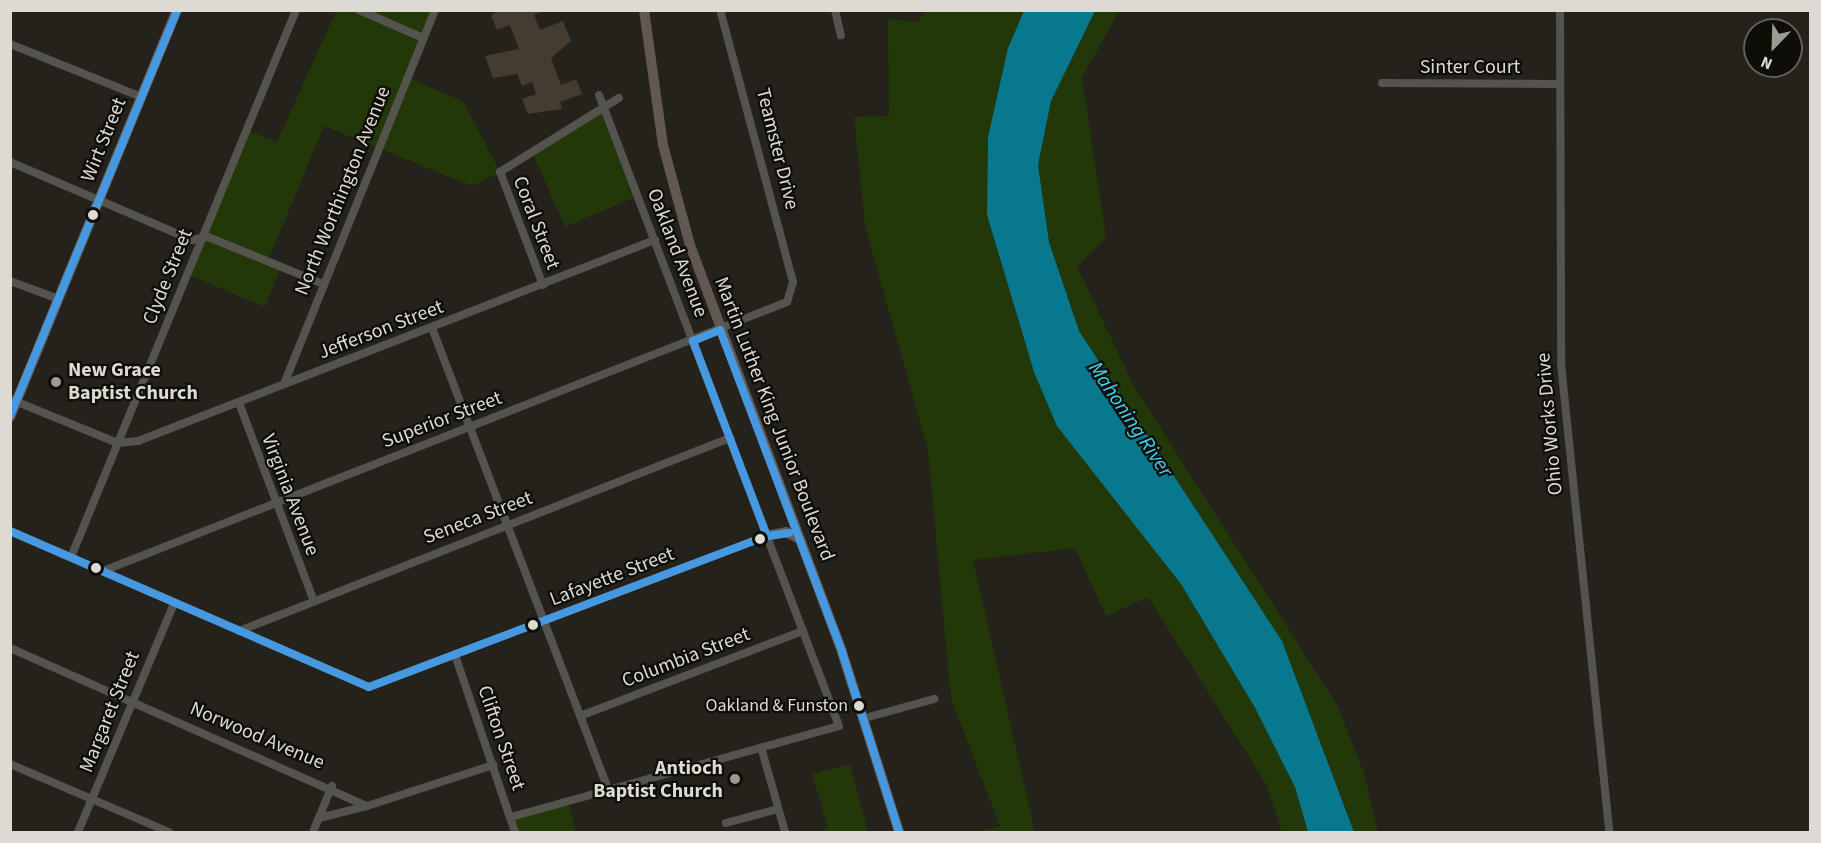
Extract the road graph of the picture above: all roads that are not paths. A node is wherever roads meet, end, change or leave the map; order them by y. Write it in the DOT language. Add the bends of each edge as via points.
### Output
graph roads {
  1 [pos="177,10"];
  2 [pos="296,10"];
  3 [pos="359,10"];
  4 [pos="435,10"];
  5 [pos="644,10"];
  6 [pos="720,10"];
  7 [pos="834,10"];
  8 [pos="1560,10"];
  9 [pos="841,34"];
  10 [pos="423,38"];
  11 [pos="10,44"];
  12 [pos="1382,84"];
  13 [pos="1558,84"];
  14 [pos="599,96"];
  15 [pos="141,97"];
  16 [pos="619,98"];
  17 [pos="603,107"];
  18 [pos="10,162"];
  19 [pos="99,200"];
  20 [pos="201,240"];
  21 [pos="655,240"];
  22 [pos="10,281"];
  23 [pos="322,284"];
  24 [pos="543,285"];
  25 [pos="790,297"];
  26 [pos="59,300"];
  27 [pos="432,328"];
  28 [pos="720,330"];
  29 [pos="693,341"];
  30 [pos="284,384"];
  31 [pos="14,400"];
  32 [pos="239,403"];
  33 [pos="10,417"];
  34 [pos="469,427"];
  35 [pos="730,438"];
  36 [pos="118,443"];
  37 [pos="275,502"];
  38 [pos="507,524"];
  39 [pos="10,531"];
  40 [pos="767,536"];
  41 [pos="800,538"];
  42 [pos="71,557"];
  43 [pos="103,571"];
  44 [pos="313,598"];
  45 [pos="174,604"];
  46 [pos="543,620"];
  47 [pos="803,631"];
  48 [pos="239,632"];
  49 [pos="10,648"];
  50 [pos="454,655"];
  51 [pos="934,699"];
  52 [pos="133,701"];
  53 [pos="580,716"];
  54 [pos="865,718"];
  55 [pos="761,747"];
  56 [pos="10,765"];
  57 [pos="493,765"];
  58 [pos="332,786"];
  59 [pos="608,790"];
  60 [pos="92,799"];
  61 [pos="367,806"];
  62 [pos="778,809"];
  63 [pos="511,817"];
  64 [pos="319,818"];
  65 [pos="726,823"];
  66 [pos="78,832"];
  67 [pos="169,832"];
  68 [pos="313,832"];
  69 [pos="515,832"];
  70 [pos="785,832"];
  71 [pos="899,832"];
  72 [pos="1610,832"];
  1 -- 15 [label="main road, Wirt Street"];
  2 -- 20 [label="street, Clyde Street"];
  3 -- 10 [label="street"];
  4 -- 10 [label="street, North Worthington Avenue"];
  5 -- 28 [label="main road, Martin Luther King Junior Boulevard" via="673,186"];
  6 -- 25 [label="street, Teamster Drive" via="793,282"];
  7 -- 9 [label="street"];
  8 -- 13 [label="street, Ohio Works Drive"];
  10 -- 23 [label="street, North Worthington Avenue"];
  11 -- 15 [label="street"];
  12 -- 13 [label="street, Sinter Court"];
  13 -- 72 [label="street, Ohio Works Drive" via="1561,364"];
  14 -- 17 [label="street, Oakland Avenue"];
  15 -- 19 [label="main road, Wirt Street"];
  16 -- 17 [label="street"];
  17 -- 21 [label="street, Oakland Avenue"];
  17 -- 24 [label="street, Coral Street" via="500,172"];
  18 -- 19 [label="street"];
  19 -- 20 [label="street"];
  19 -- 26 [label="main road, Wirt Street"];
  20 -- 23 [label="street" via="208,237"];
  20 -- 36 [label="street, Clyde Street"];
  21 -- 24 [label="street, Jefferson Street"];
  21 -- 29 [label="street, Oakland Avenue"];
  22 -- 26 [label="street"];
  23 -- 30 [label="street, North Worthington Avenue"];
  24 -- 27 [label="street, Jefferson Street"];
  25 -- 28 [label="street, Superior Street" via="778,308"];
  26 -- 31 [label="main road, Wirt Street"];
  27 -- 30 [label="street, Jefferson Street"];
  27 -- 34 [label="street"];
  28 -- 29 [label="street, Superior Street"];
  28 -- 41 [label="main road, Martin Luther King Junior Boulevard"];
  29 -- 34 [label="street, Superior Street"];
  29 -- 35 [label="street, Oakland Avenue"];
  30 -- 32 [label="street, Jefferson Street"];
  31 -- 33 [label="main road, Wirt Street"];
  31 -- 36 [label="street"];
  32 -- 36 [label="street, Jefferson Street" via="138,441"];
  32 -- 37 [label="street, Virginia Avenue"];
  34 -- 37 [label="street, Superior Street"];
  34 -- 38 [label="street"];
  35 -- 38 [label="street, Seneca Street"];
  35 -- 40 [label="street, Oakland Avenue"];
  36 -- 42 [label="street, Clyde Street"];
  37 -- 43 [label="street, Superior Street"];
  37 -- 44 [label="street, Virginia Avenue"];
  38 -- 44 [label="street, Seneca Street"];
  38 -- 46 [label="street"];
  39 -- 42 [label="street"];
  40 -- 41 [label="main road" via="786,532"];
  40 -- 46 [label="street, Lafayette Street"];
  40 -- 47 [label="street, Oakland Avenue"];
  41 -- 54 [label="main road, Martin Luther King Junior Boulevard"];
  42 -- 43 [label="street"];
  43 -- 45 [label="street"];
  44 -- 48 [label="street, Seneca Street"];
  45 -- 48 [label="street"];
  45 -- 52 [label="street, Margaret Street"];
  46 -- 50 [label="street, Lafayette Street"];
  46 -- 53 [label="street"];
  47 -- 53 [label="street, Columbia Street"];
  47 -- 55 [label="street, Oakland Avenue" via="839,726"];
  48 -- 50 [label="street, Lafayette Street" via="369,687"];
  49 -- 52 [label="street, Norwood Avenue"];
  50 -- 57 [label="street, Clifton Street"];
  51 -- 54 [label="street"];
  52 -- 58 [label="street, Norwood Avenue"];
  52 -- 60 [label="street, Margaret Street"];
  53 -- 59 [label="street"];
  54 -- 71 [label="main road, Martin Luther King Junior Boulevard"];
  55 -- 59 [label="street"];
  55 -- 62 [label="street"];
  56 -- 60 [label="street"];
  57 -- 61 [label="street"];
  57 -- 63 [label="street, Clifton Street"];
  58 -- 61 [label="street, Norwood Avenue"];
  58 -- 64 [label="street"];
  59 -- 63 [label="street"];
  60 -- 66 [label="street, Margaret Street"];
  60 -- 67 [label="street"];
  61 -- 64 [label="street"];
  62 -- 65 [label="street"];
  62 -- 70 [label="street"];
  63 -- 69 [label="street, Clifton Street"];
  64 -- 68 [label="street"];
}
